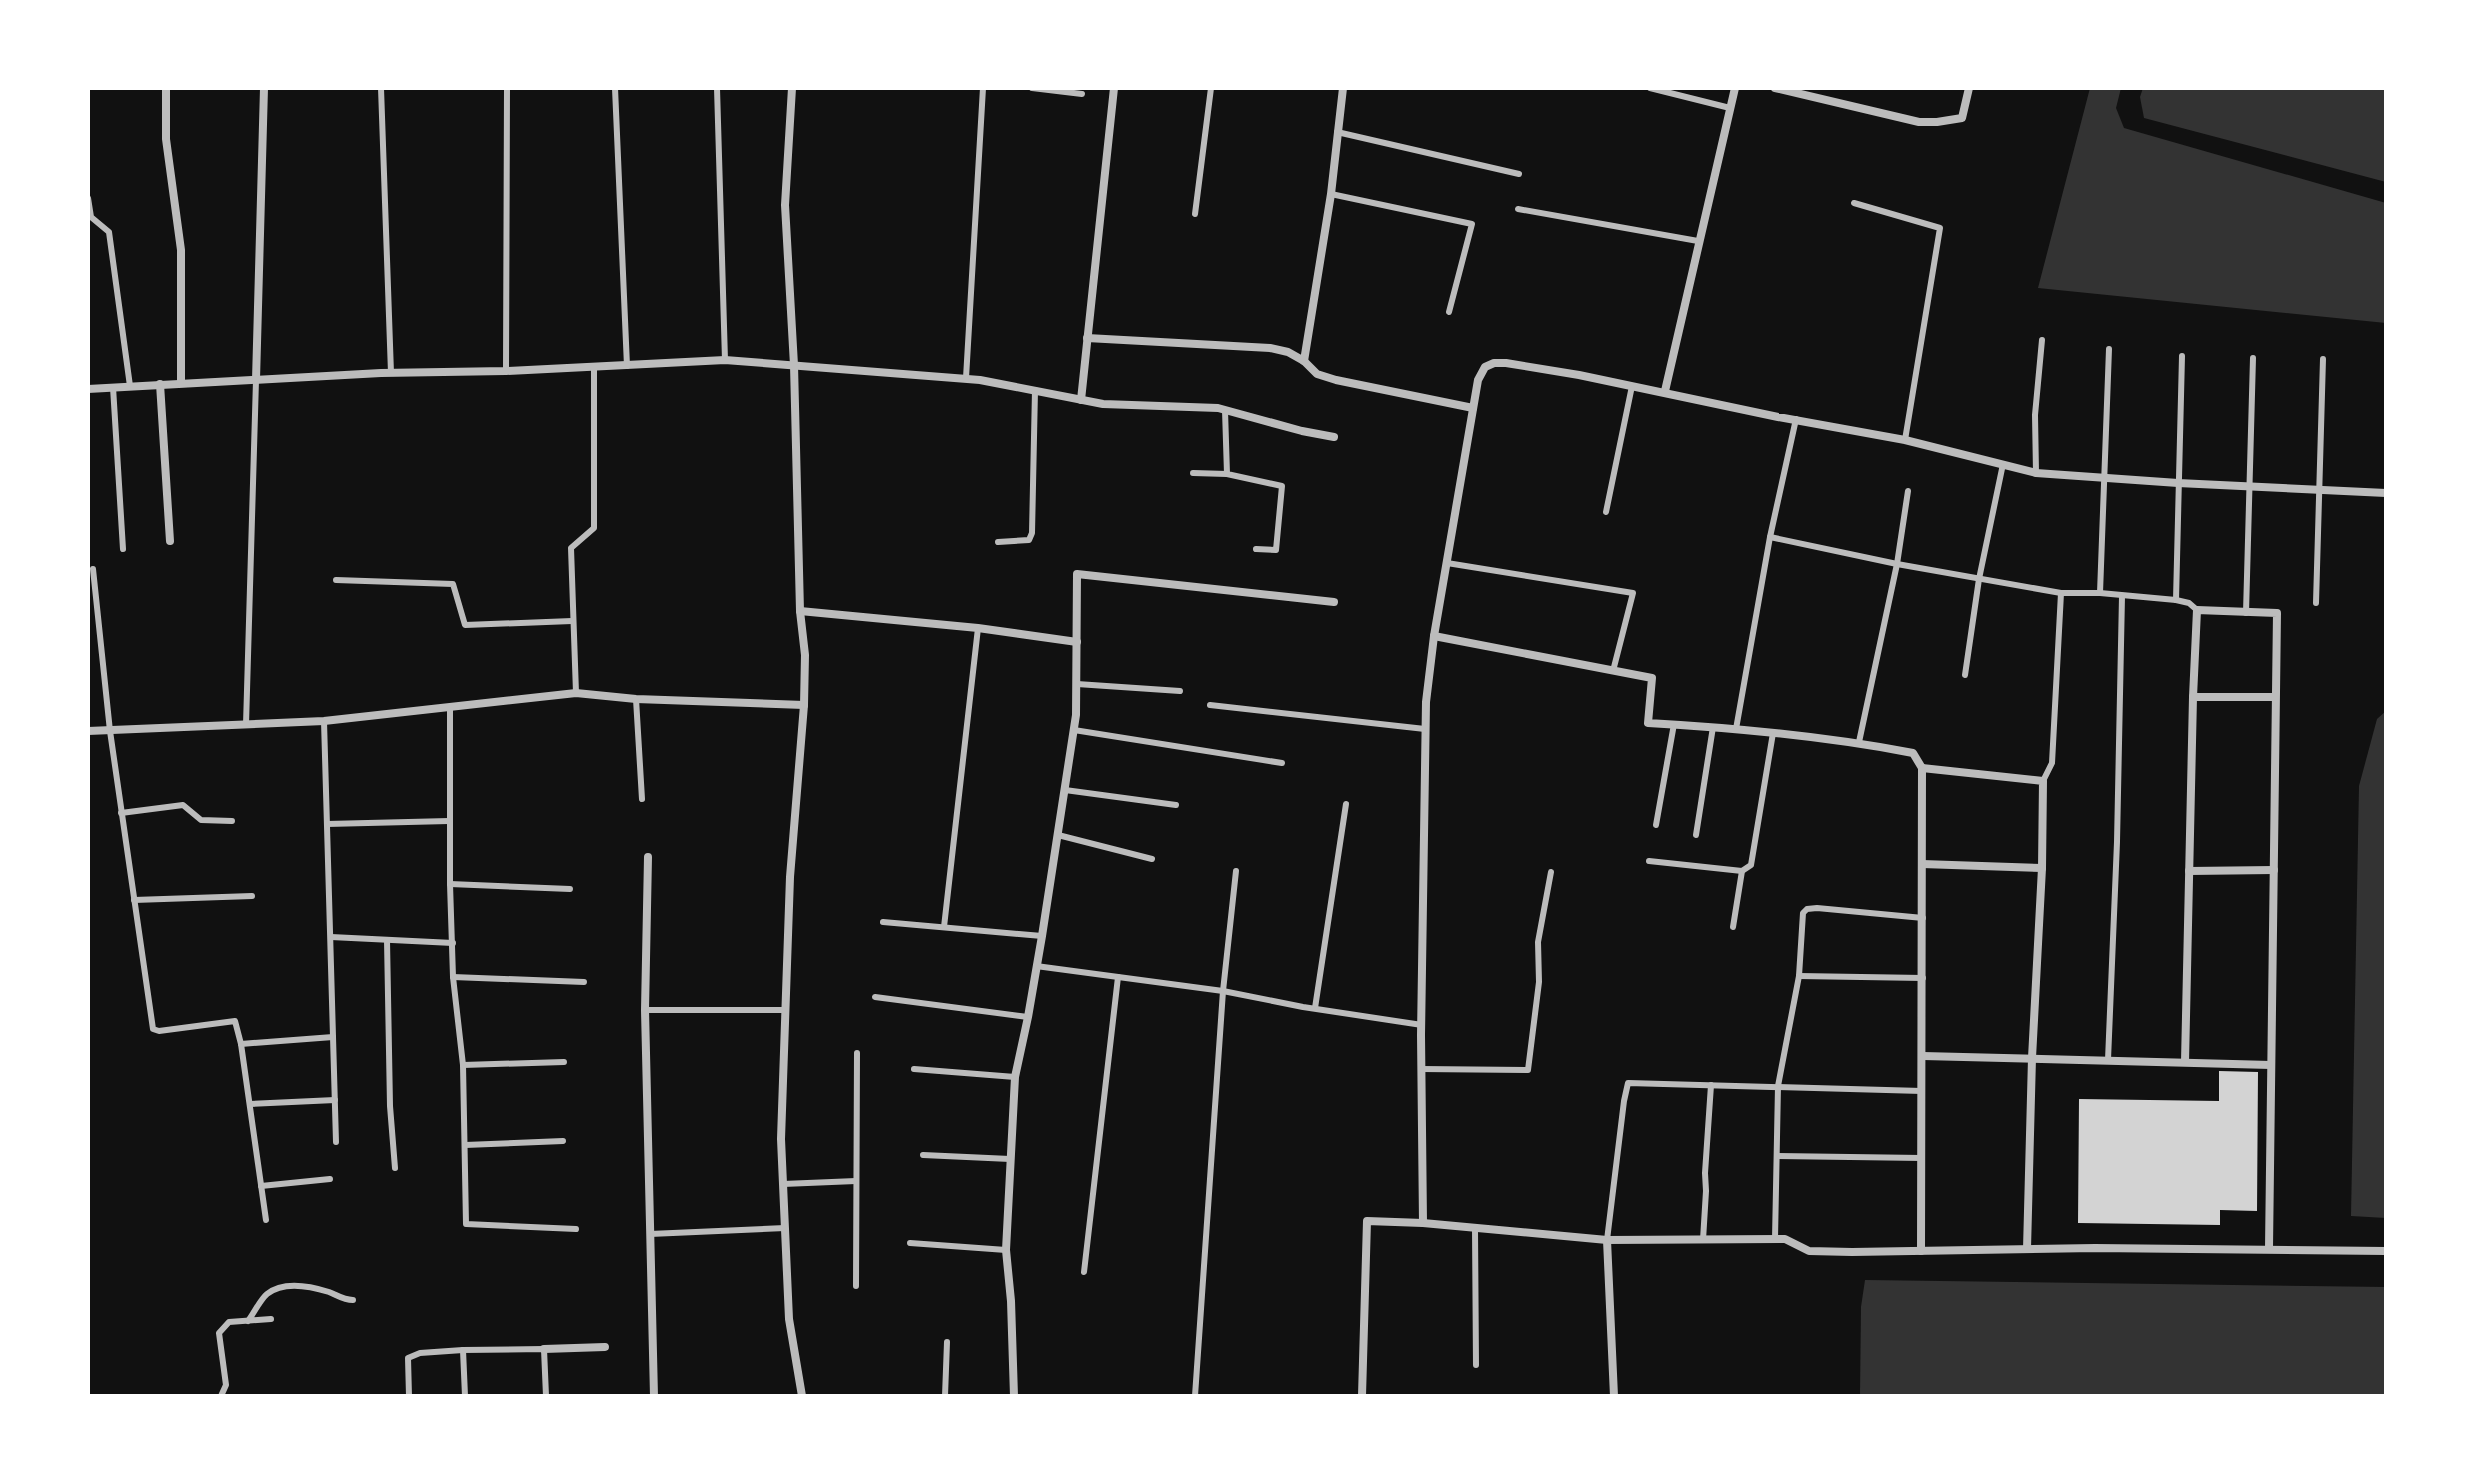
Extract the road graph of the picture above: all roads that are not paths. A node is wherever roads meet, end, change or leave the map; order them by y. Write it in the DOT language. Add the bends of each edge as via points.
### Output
graph roads {
  1 [pos="166,88"];
  2 [pos="264,88"];
  3 [pos="381,88"];
  4 [pos="507,88"];
  5 [pos="615,88"];
  6 [pos="717,88"];
  7 [pos="792,88"];
  8 [pos="983,88"];
  9 [pos="1032,88"];
  10 [pos="1114,88"];
  11 [pos="1211,88"];
  12 [pos="1343,88"];
  13 [pos="1650,88"];
  14 [pos="1735,88"];
  15 [pos="1775,88"];
  16 [pos="1969,88"];
  17 [pos="1060,90"];
  18 [pos="1082,94"];
  19 [pos="1730,108"];
  20 [pos="1337,132"];
  21 [pos="1519,174"];
  22 [pos="1331,194"];
  23 [pos="88,198"];
  24 [pos="1854,203"];
  25 [pos="1518,209"];
  26 [pos="1195,214"];
  27 [pos="1698,241"];
  28 [pos="1449,312"];
  29 [pos="1087,338"];
  30 [pos="2042,340"];
  31 [pos="2109,349"];
  32 [pos="2182,356"];
  33 [pos="2253,358"];
  34 [pos="2323,359"];
  35 [pos="725,360"];
  36 [pos="1304,361"];
  37 [pos="794,365"];
  38 [pos="627,366"];
  39 [pos="594,368"];
  40 [pos="506,371"];
  41 [pos="391,373"];
  42 [pos="966,378"];
  43 [pos="256,380"];
  44 [pos="181,382"];
  45 [pos="160,384"];
  46 [pos="130,386"];
  47 [pos="1632,386"];
  48 [pos="113,387"];
  49 [pos="88,389"];
  50 [pos="1035,390"];
  51 [pos="1665,391"];
  52 [pos="1081,400"];
  53 [pos="1473,408"];
  54 [pos="1225,410"];
  55 [pos="1796,419"];
  56 [pos="1334,437"];
  57 [pos="1905,440"];
  58 [pos="2003,464"];
  59 [pos="1193,473"];
  60 [pos="2036,473"];
  61 [pos="1227,474"];
  62 [pos="2105,477"];
  63 [pos="2178,483"];
  64 [pos="2250,486"];
  65 [pos="2318,489"];
  66 [pos="1908,491"];
  67 [pos="2386,493"];
  68 [pos="1606,512"];
  69 [pos="1770,537"];
  70 [pos="170,541"];
  71 [pos="998,542"];
  72 [pos="123,549"];
  73 [pos="1256,549"];
  74 [pos="1447,563"];
  75 [pos="1897,564"];
  76 [pos="93,569"];
  77 [pos="1979,579"];
  78 [pos="336,580"];
  79 [pos="2061,593"];
  80 [pos="2100,593"];
  81 [pos="2122,596"];
  82 [pos="2176,600"];
  83 [pos="1334,602"];
  84 [pos="2316,603"];
  85 [pos="2197,610"];
  86 [pos="800,611"];
  87 [pos="2246,613"];
  88 [pos="572,621"];
  89 [pos="978,628"];
  90 [pos="1434,636"];
  91 [pos="1077,642"];
  92 [pos="1613,671"];
  93 [pos="1965,675"];
  94 [pos="1077,684"];
  95 [pos="1180,691"];
  96 [pos="576,693"];
  97 [pos="2193,697"];
  98 [pos="2275,697"];
  99 [pos="636,699"];
  100 [pos="804,705"];
  101 [pos="1210,705"];
  102 [pos="450,707"];
  103 [pos="324,721"];
  104 [pos="1674,724"];
  105 [pos="246,725"];
  106 [pos="1713,727"];
  107 [pos="1425,729"];
  108 [pos="1736,729"];
  109 [pos="1074,730"];
  110 [pos="88,731"];
  111 [pos="110,731"];
  112 [pos="1773,733"];
  113 [pos="1859,742"];
  114 [pos="1282,763"];
  115 [pos="1922,768"];
  116 [pos="2043,781"];
  117 [pos="1065,790"];
  118 [pos="642,799"];
  119 [pos="1346,804"];
  120 [pos="1176,805"];
  121 [pos="121,813"];
  122 [pos="232,821"];
  123 [pos="449,821"];
  124 [pos="327,824"];
  125 [pos="1656,825"];
  126 [pos="1058,835"];
  127 [pos="1696,835"];
  128 [pos="648,857"];
  129 [pos="1152,859"];
  130 [pos="1649,861"];
  131 [pos="1922,864"];
  132 [pos="2042,868"];
  133 [pos="2274,870"];
  134 [pos="1236,871"];
  135 [pos="1742,871"];
  136 [pos="2189,871"];
  137 [pos="1551,872"];
  138 [pos="450,884"];
  139 [pos="570,889"];
  140 [pos="252,896"];
  141 [pos="134,900"];
  142 [pos="1923,918"];
  143 [pos="883,922"];
  144 [pos="944,927"];
  145 [pos="1733,927"];
  146 [pos="1042,936"];
  147 [pos="331,937"];
  148 [pos="387,940"];
  149 [pos="453,943"];
  150 [pos="1036,966"];
  151 [pos="1799,976"];
  152 [pos="453,977"];
  153 [pos="1118,977"];
  154 [pos="1923,978"];
  155 [pos="584,982"];
  156 [pos="1223,991"];
  157 [pos="875,997"];
  158 [pos="1315,1008"];
  159 [pos="645,1010"];
  160 [pos="785,1010"];
  161 [pos="1028,1017"];
  162 [pos="1422,1025"];
  163 [pos="333,1037"];
  164 [pos="241,1044"];
  165 [pos="857,1053"];
  166 [pos="1923,1056"];
  167 [pos="2032,1058"];
  168 [pos="2108,1060"];
  169 [pos="564,1062"];
  170 [pos="2185,1062"];
  171 [pos="463,1065"];
  172 [pos="2271,1065"];
  173 [pos="914,1069"];
  174 [pos="1421,1069"];
  175 [pos="1015,1077"];
  176 [pos="1711,1085"];
  177 [pos="1778,1086"];
  178 [pos="1923,1091"];
  179 [pos="335,1100"];
  180 [pos="250,1104"];
  181 [pos="563,1141"];
  182 [pos="336,1142"];
  183 [pos="465,1145"];
  184 [pos="923,1155"];
  185 [pos="1777,1156"];
  186 [pos="1922,1158"];
  187 [pos="1010,1159"];
  188 [pos="395,1168"];
  189 [pos="330,1179"];
  190 [pos="856,1181"];
  191 [pos="783,1184"];
  192 [pos="261,1186"];
  193 [pos="266,1220"];
  194 [pos="1423,1223"];
  195 [pos="785,1228"];
  196 [pos="576,1229"];
  197 [pos="1475,1229"];
  198 [pos="650,1234"];
  199 [pos="1775,1239"];
  200 [pos="1607,1240"];
  201 [pos="1703,1240"];
  202 [pos="910,1243"];
  203 [pos="2269,1248"];
  204 [pos="2027,1249"];
  205 [pos="1006,1250"];
  206 [pos="1921,1251"];
  207 [pos="2386,1251"];
  208 [pos="1084,1272"];
  209 [pos="856,1286"];
  210 [pos="353,1300"];
  211 [pos="271,1319"];
  212 [pos="248,1321"];
  213 [pos="947,1342"];
  214 [pos="605,1347"];
  215 [pos="544,1349"];
  216 [pos="463,1350"];
  217 [pos="1476,1365"];
  218 [pos="221,1396"];
  219 [pos="409,1396"];
  220 [pos="465,1396"];
  221 [pos="546,1396"];
  222 [pos="654,1396"];
  223 [pos="802,1396"];
  224 [pos="945,1396"];
  225 [pos="1014,1396"];
  226 [pos="1022,1396"];
  227 [pos="1195,1396"];
  228 [pos="1362,1396"];
  229 [pos="1614,1396"];
  1 -- 44 [label="street" via="166,139 181,250"];
  2 -- 43 [label="street"];
  3 -- 41 [label="lane"];
  4 -- 40 [label="lane"];
  5 -- 38 [label="lane"];
  6 -- 35 [label="lane"];
  7 -- 37 [label="street" via="785,205"];
  8 -- 42 [label="lane"];
  9 -- 17 [label="lane"];
  10 -- 29 [label="street"];
  11 -- 26 [label="lane"];
  12 -- 20 [label="street"];
  13 -- 19 [label="lane"];
  14 -- 19 [label="street"];
  15 -- 16 [label="street" via="1919,122 1962,118"];
  17 -- 18 [label="lane"];
  19 -- 27 [label="street"];
  20 -- 21 [label="lane"];
  20 -- 22 [label="street"];
  22 -- 28 [label="lane" via="1472,224"];
  22 -- 36 [label="street"];
  23 -- 46 [label="lane" via="91,217 109,232"];
  24 -- 57 [label="lane" via="1940,228"];
  25 -- 27 [label="lane"];
  27 -- 51 [label="street"];
  29 -- 36 [label="street" via="1270,348"];
  29 -- 52 [label="street"];
  30 -- 60 [label="lane"];
  31 -- 62 [label="lane"];
  32 -- 63 [label="lane"];
  33 -- 64 [label="lane"];
  34 -- 65 [label="lane"];
  35 -- 37 [label="street"];
  35 -- 38 [label="street"];
  36 -- 53 [label="street" via="1317,374 1336,380"];
  37 -- 42 [label="street"];
  37 -- 86 [label="street"];
  38 -- 39 [label="street"];
  39 -- 40 [label="street"];
  39 -- 88 [label="lane" via="594,528 571,548"];
  40 -- 41 [label="street"];
  41 -- 43 [label="street"];
  42 -- 50 [label="street"];
  43 -- 44 [label="street"];
  43 -- 105 [label="lane"];
  44 -- 45 [label="street"];
  45 -- 46 [label="street"];
  45 -- 70 [label="street"];
  46 -- 48 [label="street"];
  47 -- 51 [label="street"];
  47 -- 53 [label="street" via="1494,363 1478,380"];
  47 -- 68 [label="lane"];
  48 -- 49 [label="street"];
  48 -- 72 [label="lane"];
  50 -- 52 [label="street"];
  50 -- 71 [label="lane" via="1032,533 1029,540"];
  51 -- 55 [label="street"];
  52 -- 54 [label="street"];
  53 -- 74 [label="street"];
  54 -- 56 [label="street"];
  54 -- 61 [label="lane"];
  55 -- 57 [label="street"];
  55 -- 69 [label="lane"];
  57 -- 58 [label="street"];
  58 -- 60 [label="street"];
  58 -- 77 [label="lane"];
  59 -- 61 [label="lane"];
  60 -- 62 [label="street"];
  61 -- 73 [label="lane" via="1282,486 1276,550"];
  62 -- 63 [label="street"];
  62 -- 80 [label="lane"];
  63 -- 64 [label="street"];
  63 -- 82 [label="lane"];
  64 -- 65 [label="street"];
  64 -- 87 [label="lane"];
  65 -- 67 [label="street"];
  65 -- 84 [label="lane"];
  66 -- 75 [label="lane"];
  69 -- 75 [label="lane"];
  69 -- 108 [label="lane"];
  74 -- 90 [label="street"];
  74 -- 92 [label="lane" via="1633,593"];
  75 -- 77 [label="lane"];
  75 -- 113 [label="lane"];
  76 -- 111 [label="lane"];
  77 -- 79 [label="lane"];
  77 -- 93 [label="lane"];
  78 -- 88 [label="lane" via="453,584 465,625"];
  79 -- 80 [label="lane"];
  79 -- 116 [label="lane" via="2052,763"];
  80 -- 81 [label="lane"];
  81 -- 82 [label="lane"];
  81 -- 168 [label="lane"];
  82 -- 85 [label="lane"];
  83 -- 91 [label="street" via="1077,574"];
  85 -- 87 [label="street"];
  85 -- 97 [label="street"];
  86 -- 89 [label="street"];
  86 -- 100 [label="street"];
  87 -- 98 [label="street" via="2277,613"];
  88 -- 96 [label="lane"];
  89 -- 91 [label="street"];
  89 -- 144 [label="lane"];
  90 -- 92 [label="street"];
  90 -- 107 [label="street"];
  91 -- 94 [label="street"];
  92 -- 104 [label="street" via="1652,678 1648,723"];
  94 -- 95 [label="lane"];
  94 -- 109 [label="street"];
  96 -- 99 [label="street"];
  96 -- 102 [label="street"];
  97 -- 98 [label="street"];
  97 -- 136 [label="street"];
  98 -- 133 [label="street"];
  99 -- 100 [label="street"];
  99 -- 118 [label="lane"];
  100 -- 160 [label="street"];
  101 -- 107 [label="lane"];
  102 -- 103 [label="street"];
  102 -- 123 [label="lane"];
  103 -- 105 [label="street"];
  103 -- 124 [label="lane"];
  104 -- 106 [label="street"];
  104 -- 125 [label="lane"];
  105 -- 111 [label="street"];
  106 -- 108 [label="street"];
  106 -- 127 [label="lane"];
  107 -- 162 [label="street"];
  108 -- 112 [label="street"];
  109 -- 114 [label="lane"];
  109 -- 117 [label="street"];
  110 -- 111 [label="street"];
  111 -- 121 [label="lane"];
  112 -- 113 [label="street"];
  112 -- 135 [label="lane" via="1751,865"];
  113 -- 115 [label="street" via="1913,753"];
  115 -- 116 [label="street"];
  115 -- 131 [label="street"];
  116 -- 132 [label="street"];
  117 -- 120 [label="lane"];
  117 -- 126 [label="street"];
  119 -- 158 [label="lane"];
  121 -- 122 [label="lane" via="183,805 201,820"];
  121 -- 141 [label="lane"];
  123 -- 124 [label="lane"];
  123 -- 138 [label="lane"];
  124 -- 147 [label="lane"];
  126 -- 129 [label="lane"];
  126 -- 146 [label="street"];
  128 -- 159 [label="street"];
  130 -- 135 [label="lane"];
  131 -- 132 [label="street"];
  131 -- 142 [label="street"];
  132 -- 167 [label="street"];
  133 -- 136 [label="street"];
  133 -- 172 [label="street"];
  134 -- 156 [label="lane"];
  135 -- 145 [label="lane"];
  136 -- 170 [label="street"];
  137 -- 174 [label="lane" via="1538,942 1539,982 1528,1070"];
  138 -- 139 [label="lane"];
  138 -- 149 [label="lane"];
  140 -- 141 [label="lane"];
  141 -- 164 [label="lane" via="153,1029 235,1021"];
  142 -- 151 [label="lane" via="1807,909"];
  142 -- 154 [label="street"];
  143 -- 144 [label="lane"];
  144 -- 146 [label="lane"];
  146 -- 150 [label="street"];
  147 -- 148 [label="lane"];
  147 -- 163 [label="lane"];
  148 -- 149 [label="lane"];
  148 -- 188 [label="lane"];
  149 -- 152 [label="lane"];
  150 -- 153 [label="lane"];
  150 -- 161 [label="street"];
  151 -- 154 [label="lane"];
  151 -- 177 [label="lane"];
  152 -- 155 [label="lane"];
  152 -- 171 [label="lane"];
  153 -- 156 [label="lane"];
  153 -- 208 [label="lane"];
  154 -- 166 [label="street"];
  156 -- 158 [label="lane"];
  156 -- 227 [label="lane"];
  157 -- 161 [label="lane"];
  158 -- 162 [label="lane"];
  159 -- 160 [label="lane"];
  159 -- 198 [label="street"];
  160 -- 191 [label="street"];
  161 -- 175 [label="street"];
  162 -- 174 [label="street"];
  163 -- 164 [label="lane"];
  163 -- 179 [label="lane"];
  164 -- 180 [label="lane"];
  165 -- 190 [label="lane"];
  166 -- 167 [label="street"];
  166 -- 178 [label="street"];
  167 -- 168 [label="street"];
  167 -- 204 [label="street"];
  168 -- 170 [label="street"];
  169 -- 171 [label="lane"];
  170 -- 172 [label="street"];
  171 -- 183 [label="lane"];
  172 -- 203 [label="street"];
  173 -- 175 [label="lane"];
  174 -- 194 [label="street"];
  175 -- 187 [label="street"];
  176 -- 177 [label="lane"];
  176 -- 200 [label="lane" via="1628,1083"];
  176 -- 201 [label="lane"];
  177 -- 178 [label="lane"];
  177 -- 185 [label="lane"];
  178 -- 186 [label="street"];
  179 -- 180 [label="lane"];
  179 -- 182 [label="lane"];
  180 -- 192 [label="lane"];
  181 -- 183 [label="lane"];
  183 -- 196 [label="lane" via="466,1224"];
  184 -- 187 [label="lane"];
  185 -- 186 [label="lane"];
  185 -- 199 [label="lane"];
  186 -- 206 [label="street"];
  187 -- 205 [label="street"];
  189 -- 192 [label="lane"];
  190 -- 191 [label="lane"];
  190 -- 209 [label="lane"];
  191 -- 195 [label="street"];
  192 -- 193 [label="lane"];
  194 -- 197 [label="street"];
  194 -- 228 [label="street" via="1367,1221"];
  195 -- 198 [label="lane"];
  195 -- 223 [label="street" via="789,1319"];
  197 -- 200 [label="street"];
  197 -- 217 [label="lane"];
  198 -- 222 [label="street"];
  199 -- 201 [label="street"];
  199 -- 206 [label="street" via="1809,1251"];
  200 -- 201 [label="street"];
  200 -- 229 [label="street"];
  202 -- 205 [label="lane"];
  203 -- 204 [label="street"];
  203 -- 207 [label="street"];
  204 -- 206 [label="street"];
  205 -- 225 [label="street"];
  210 -- 212 [label="lane" via="310,1287 276,1289 264,1296"];
  211 -- 212 [label="lane"];
  212 -- 218 [label="lane" via="229,1322 219,1333 226,1385"];
  213 -- 224 [label="lane"];
  214 -- 215 [label="street"];
  215 -- 216 [label="lane"];
  215 -- 221 [label="lane"];
  216 -- 219 [label="lane" via="408,1358"];
  216 -- 220 [label="lane"];
  225 -- 226 [label="lane"];
}
